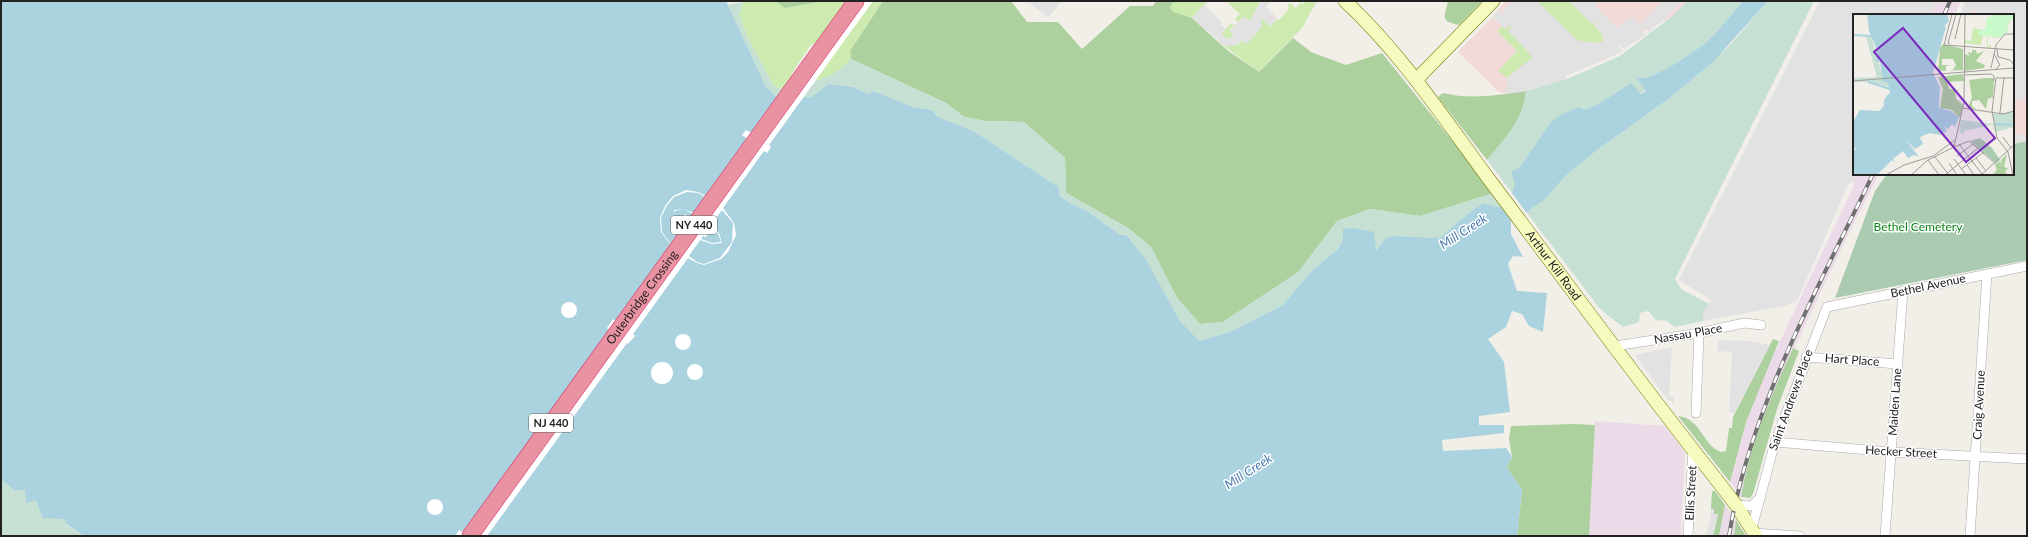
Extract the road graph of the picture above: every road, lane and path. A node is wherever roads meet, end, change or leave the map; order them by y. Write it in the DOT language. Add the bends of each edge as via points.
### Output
graph roads {
  1 [pos="856,1"];
  2 [pos="868,1"];
  3 [pos="1345,1"];
  4 [pos="1493,1"];
  5 [pos="1416,80"];
  6 [pos="2027,266"];
  7 [pos="1987,274"];
  8 [pos="1903,291"];
  9 [pos="1829,306"];
  10 [pos="637,313"];
  11 [pos="1761,325"];
  12 [pos="1699,333"];
  13 [pos="1615,346"];
  14 [pos="1806,357"];
  15 [pos="1898,364"];
  16 [pos="1696,413"];
  17 [pos="1775,442"];
  18 [pos="1693,450"];
  19 [pos="1891,452"];
  20 [pos="1976,455"];
  21 [pos="2027,459"];
  22 [pos="1760,497"];
  23 [pos="1736,505"];
  24 [pos="1752,529"];
  25 [pos="470,536"];
  26 [pos="481,536"];
  27 [pos="1688,536"];
  28 [pos="1800,536"];
  29 [pos="1885,536"];
  30 [pos="1970,536"];
  1 -- 10 [label="highway, Outerbridge Crossing / NY 440"];
  2 -- 10 [label="highway, Outerbridge Crossing / NY 440"];
  3 -- 5 [label="street, Arthur Kill Road" via="1382,38"];
  4 -- 5 [label="street"];
  5 -- 13 [label="street, Arthur Kill Road"];
  6 -- 7 [label="street, Bethel Avenue"];
  7 -- 8 [label="street, Bethel Avenue"];
  7 -- 20 [label="street, Craig Avenue"];
  8 -- 9 [label="street, Bethel Avenue"];
  8 -- 15 [label="street, Maiden Lane"];
  9 -- 14 [label="street, Saint Andrews Place"];
  10 -- 25 [label="highway, Outerbridge Crossing / NJ 440"];
  10 -- 26 [label="highway, Outerbridge Crossing / NJ 440"];
  11 -- 12 [label="street, Nassau Place" via="1744,323"];
  12 -- 13 [label="street, Nassau Place"];
  12 -- 16 [label="street"];
  13 -- 18 [label="street, Arthur Kill Road"];
  14 -- 15 [label="street, Hart Place"];
  14 -- 17 [label="street, Saint Andrews Place"];
  15 -- 19 [label="street, Maiden Lane"];
  17 -- 19 [label="street, Hecker Street"];
  17 -- 22 [label="street, Saint Andrews Place"];
  18 -- 23 [label="street, Arthur Kill Road, bridge"];
  18 -- 27 [label="street, Ellis Street"];
  19 -- 20 [label="street, Hecker Street"];
  19 -- 29 [label="street, Maiden Lane"];
  20 -- 21 [label="street, Hecker Street"];
  20 -- 30 [label="street, Craig Avenue"];
  22 -- 23 [label="street" via="1751,506"];
  22 -- 24 [label="street, Saint Andrews Place"];
  23 -- 24 [label="street, Arthur Kill Road"];
  24 -- 28 [label="street"];
}
